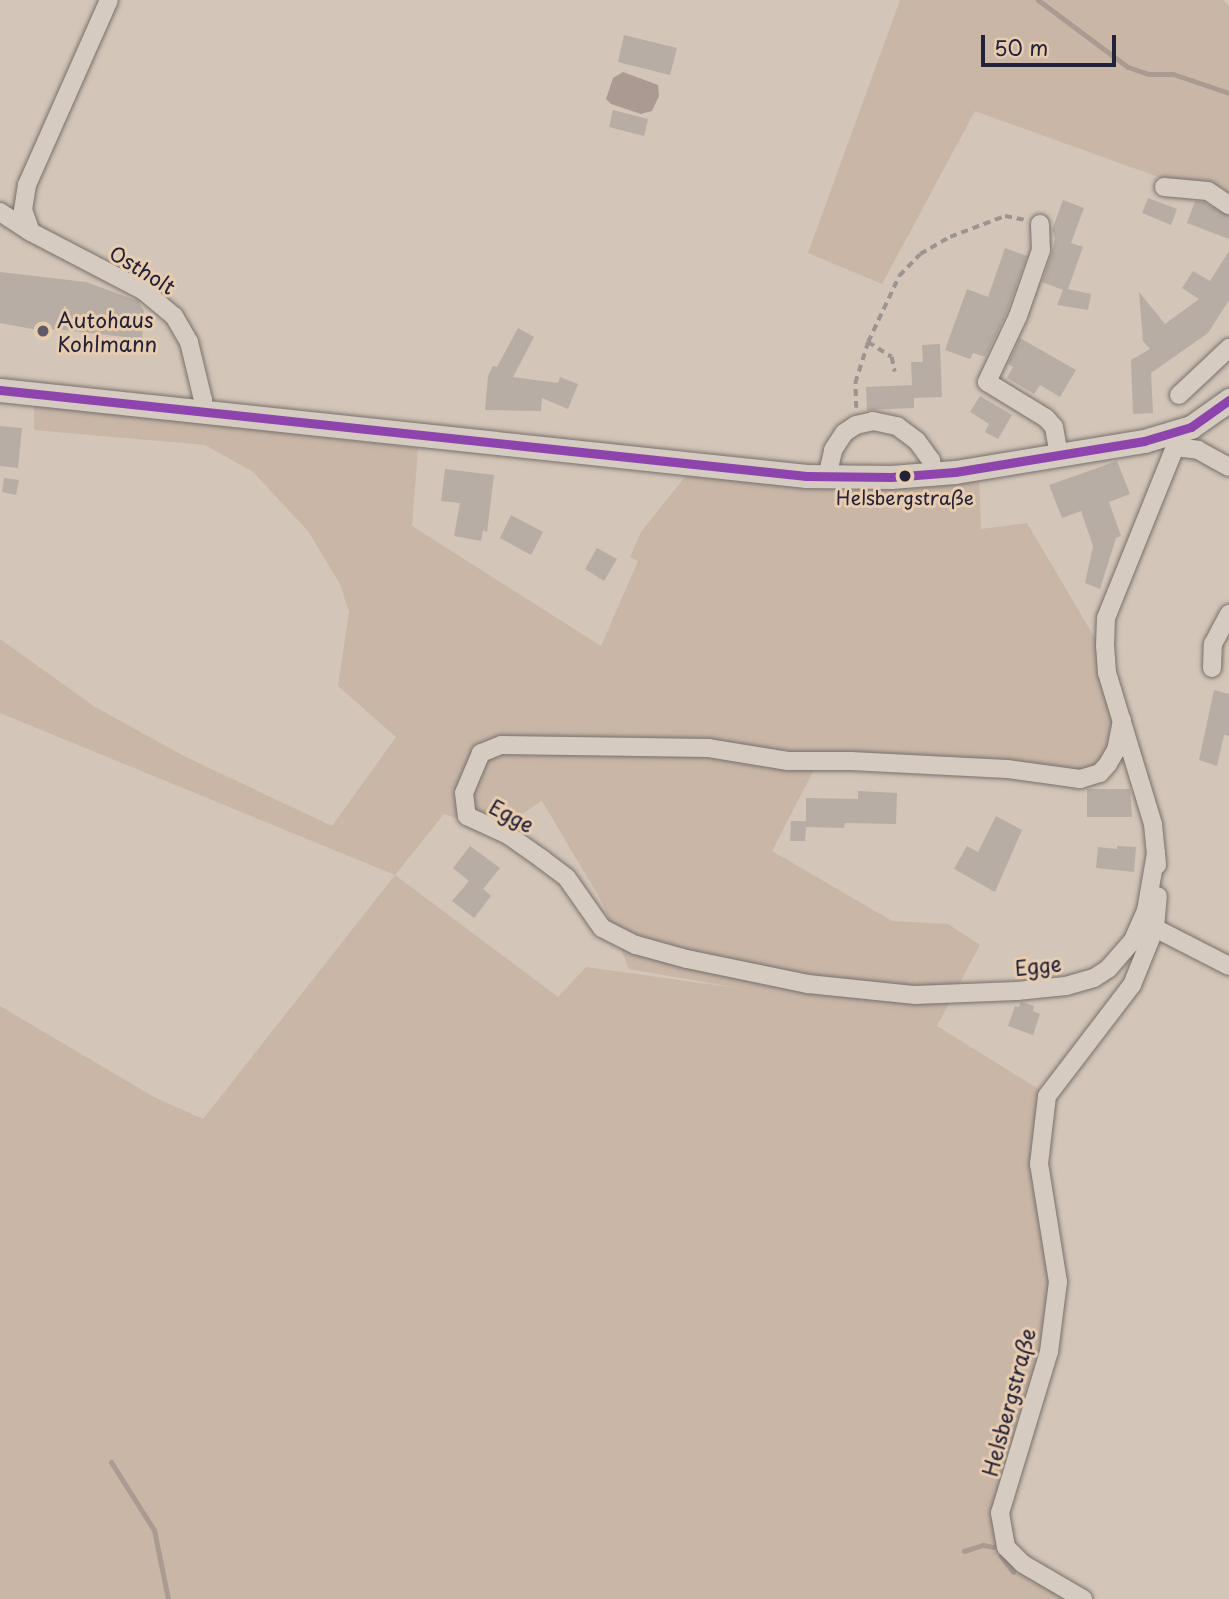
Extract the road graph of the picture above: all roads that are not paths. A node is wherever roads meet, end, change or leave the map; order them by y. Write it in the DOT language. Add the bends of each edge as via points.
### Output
graph roads {
  1 [pos="109,0"];
  2 [pos="1164,187"];
  3 [pos="1229,205"];
  4 [pos="0,212"];
  5 [pos="1040,225"];
  6 [pos="31,232"];
  7 [pos="1229,348"];
  8 [pos="0,390"];
  9 [pos="1179,396"];
  10 [pos="1229,400"];
  11 [pos="203,410"];
  12 [pos="1175,440"];
  13 [pos="1059,455"];
  14 [pos="1229,467"];
  15 [pos="933,474"];
  16 [pos="827,477"];
  17 [pos="1229,614"];
  18 [pos="1212,668"];
  19 [pos="1122,720"];
  20 [pos="1156,853"];
  21 [pos="1156,928"];
  22 [pos="1229,966"];
  23 [pos="1083,1599"];
  1 -- 6 [label="street" via="27,185 23,210"];
  2 -- 3 [label="street" via="1208,191"];
  4 -- 6 [label="street, Ostholt"];
  5 -- 13 [label="street" via="1041,250 1018,316 987,382 1046,418 1054,427"];
  6 -- 11 [label="street, Ostholt" via="144,291 174,316 189,342"];
  7 -- 9 [label="street"];
  8 -- 11 [label="main road"];
  10 -- 12 [label="main road"];
  11 -- 16 [label="main road"];
  12 -- 13 [label="main road"];
  12 -- 14 [label="street"];
  12 -- 19 [label="street, Helsbergstraße" via="1106,618 1107,673"];
  13 -- 15 [label="main road"];
  15 -- 16 [label="main road"];
  15 -- 16 [label="street" via="931,460 917,441 897,426 873,421 844,433 833,450"];
  17 -- 18 [label="street" via="1213,644"];
  19 -- 20 [label="street, Helsbergstraße" via="1153,824"];
  19 -- 20 [label="street, Egge" via="1108,764 1100,773 1080,779 994,768 788,761 709,748 501,745 481,753 464,793 467,817 508,835 542,859 567,878 602,928 636,945 808,984 915,995 1029,990 1094,978 1133,940 1146,911"];
  20 -- 21 [label="street, Helsbergstraße"];
  21 -- 22 [label="street"];
  21 -- 23 [label="street, Helsbergstraße" via="1132,985 1047,1096 1039,1164 1058,1282 1049,1352 1000,1513 1006,1547 1023,1564"];
}
